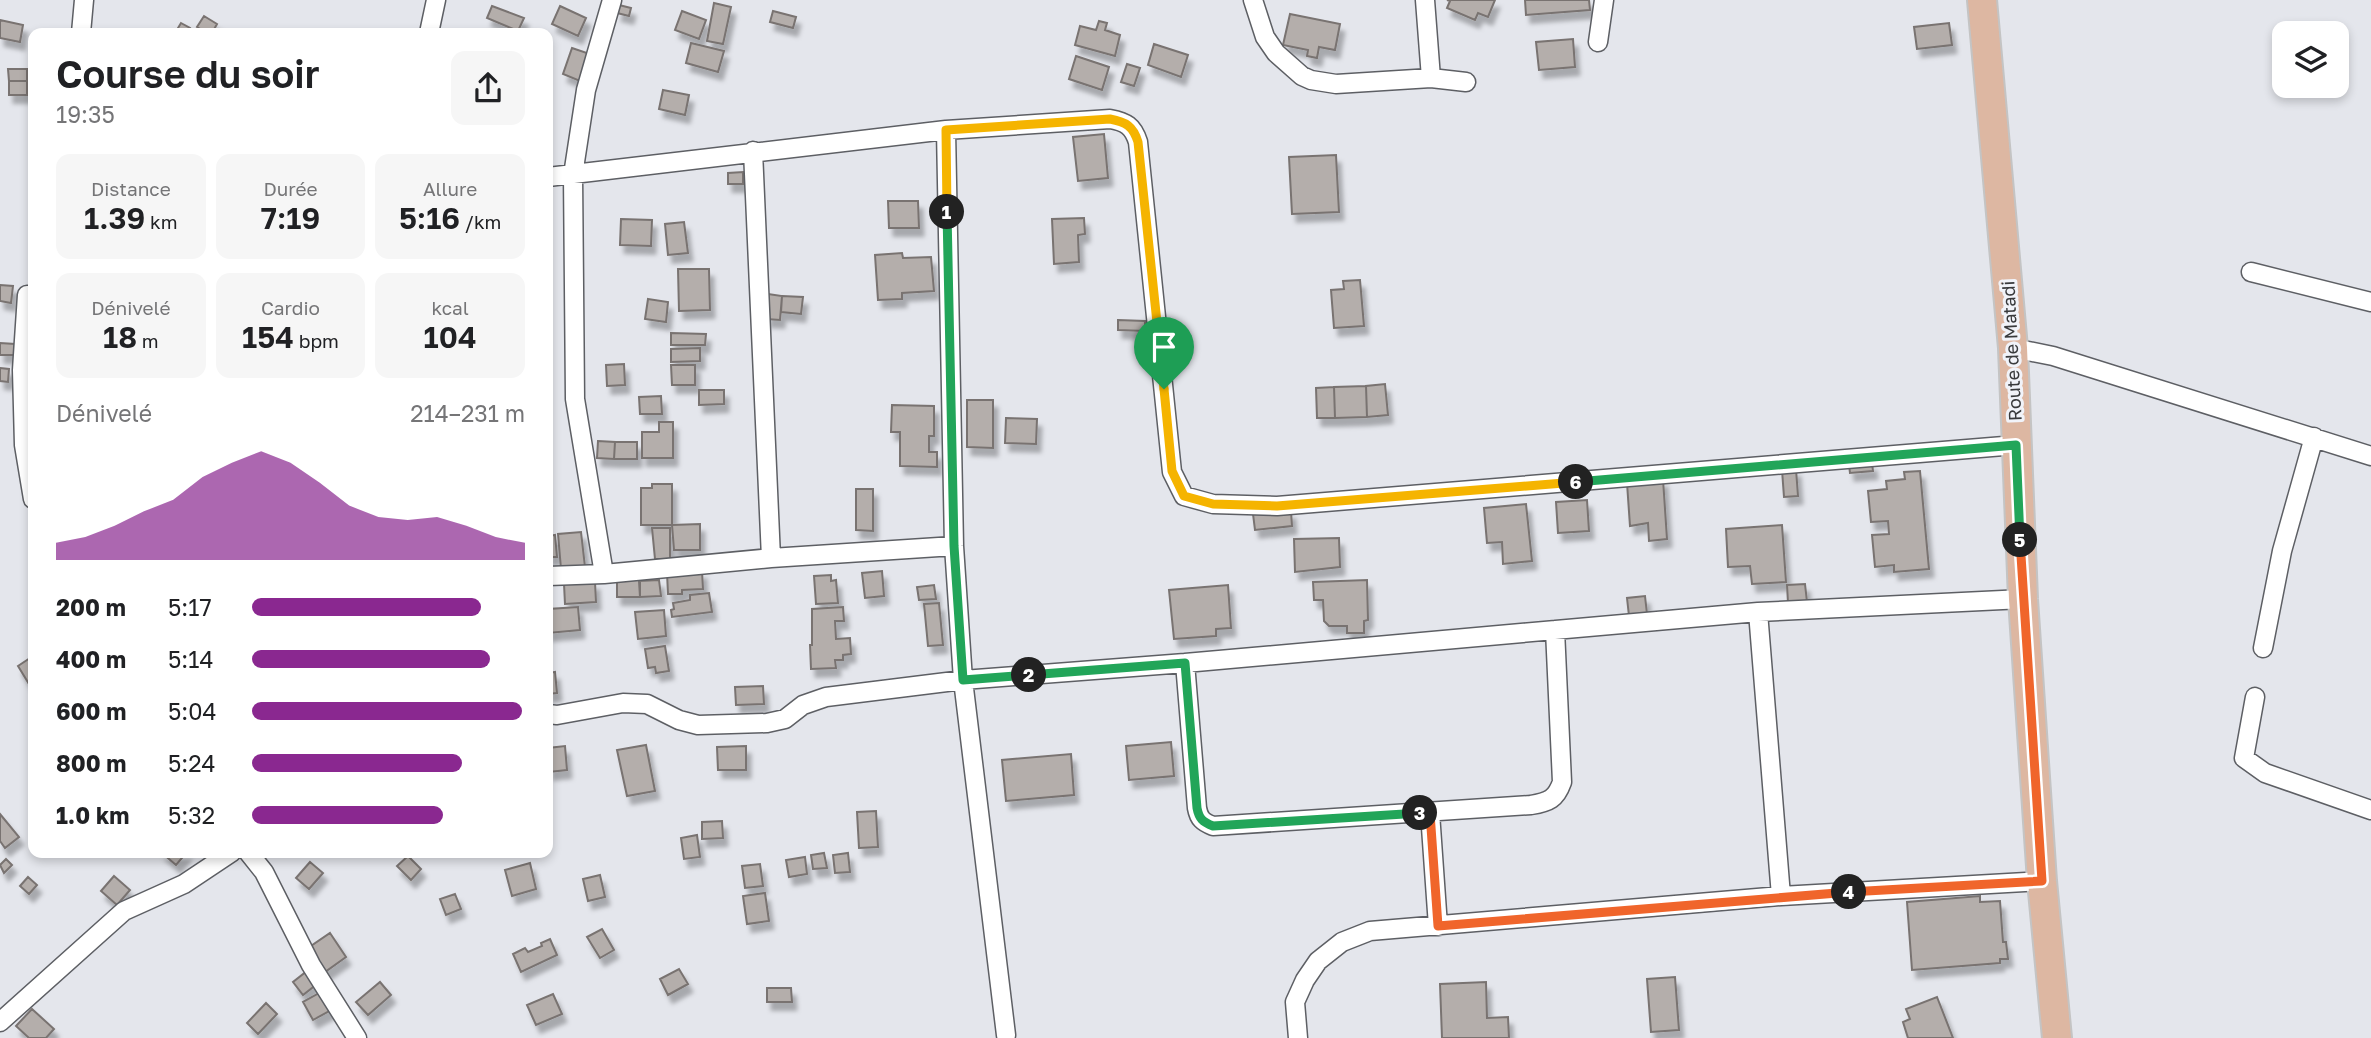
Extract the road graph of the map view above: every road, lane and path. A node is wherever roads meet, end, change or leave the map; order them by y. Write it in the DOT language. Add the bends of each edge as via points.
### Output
graph roads {
  1 [pos="83,0"];
  2 [pos="436,0"];
  3 [pos="612,0"];
  4 [pos="1253,0"];
  5 [pos="1425,0"];
  6 [pos="1604,0"];
  7 [pos="1982,0"];
  8 [pos="81,28"];
  9 [pos="430,28"];
  10 [pos="1598,42"];
  11 [pos="1431,78"];
  12 [pos="1466,82"];
  13 [pos="946,130"];
  14 [pos="753,151"];
  15 [pos="573,175"];
  16 [pos="553,177"];
  17 [pos="2251,272"];
  18 [pos="27,295"];
  19 [pos="2371,302"];
  20 [pos="2013,348"];
  21 [pos="2314,436"];
  22 [pos="2016,445"];
  23 [pos="2371,456"];
  24 [pos="28,469"];
  25 [pos="954,546"];
  26 [pos="771,558"];
  27 [pos="604,573"];
  28 [pos="553,576"];
  29 [pos="2023,599"];
  30 [pos="1758,612"];
  31 [pos="1555,630"];
  32 [pos="2263,648"];
  33 [pos="1185,663"];
  34 [pos="963,680"];
  35 [pos="2255,697"];
  36 [pos="553,715"];
  37 [pos="2371,810"];
  38 [pos="1430,813"];
  39 [pos="223,858"];
  40 [pos="253,858"];
  41 [pos="2042,881"];
  42 [pos="1781,896"];
  43 [pos="1438,926"];
  44 [pos="0,1022"];
  45 [pos="1006,1035"];
  46 [pos="357,1038"];
  47 [pos="1298,1038"];
  48 [pos="2057,1038"];
  1 -- 8 [label="street"];
  2 -- 9 [label="street"];
  3 -- 15 [label="street" via="586,90"];
  4 -- 11 [label="street" via="1265,37 1276,53 1311,80 1336,85"];
  5 -- 11 [label="street"];
  6 -- 10 [label="street"];
  7 -- 20 [label="main road, Route de Matadi"];
  11 -- 12 [label="street"];
  13 -- 14 [label="street"];
  13 -- 22 [label="street" via="1110,119 1125,122 1134,131 1172,471 1184,496 1213,504 1277,506"];
  13 -- 25 [label="street"];
  14 -- 15 [label="street"];
  14 -- 26 [label="street"];
  15 -- 16 [label="street"];
  15 -- 27 [label="street" via="575,399"];
  17 -- 19 [label="street"];
  18 -- 24 [label="street" via="22,370"];
  20 -- 21 [label="street" via="2053,356"];
  20 -- 22 [label="main road, Route de Matadi"];
  21 -- 23 [label="street"];
  21 -- 32 [label="street" via="2282,551"];
  22 -- 29 [label="main road, Route de Matadi"];
  25 -- 26 [label="street"];
  25 -- 34 [label="street"];
  26 -- 27 [label="street"];
  27 -- 28 [label="street"];
  29 -- 30 [label="street"];
  29 -- 41 [label="main road, Route de Matadi"];
  30 -- 31 [label="street"];
  30 -- 42 [label="street"];
  31 -- 33 [label="street"];
  31 -- 38 [label="street" via="1562,782 1558,794 1549,802"];
  33 -- 34 [label="street"];
  33 -- 38 [label="street" via="1197,808 1205,823"];
  34 -- 36 [label="street" via="826,697 803,705 785,719 766,723 698,724 647,704 624,703"];
  34 -- 45 [label="street"];
  35 -- 37 [label="street" via="2244,758 2265,773"];
  38 -- 43 [label="street"];
  39 -- 44 [label="street" via="184,884 124,911"];
  40 -- 46 [label="street"];
  41 -- 42 [label="street"];
  41 -- 48 [label="main road, Route de Matadi"];
  42 -- 43 [label="street"];
  43 -- 47 [label="street" via="1370,931 1342,942 1318,961 1295,1002"];
}
